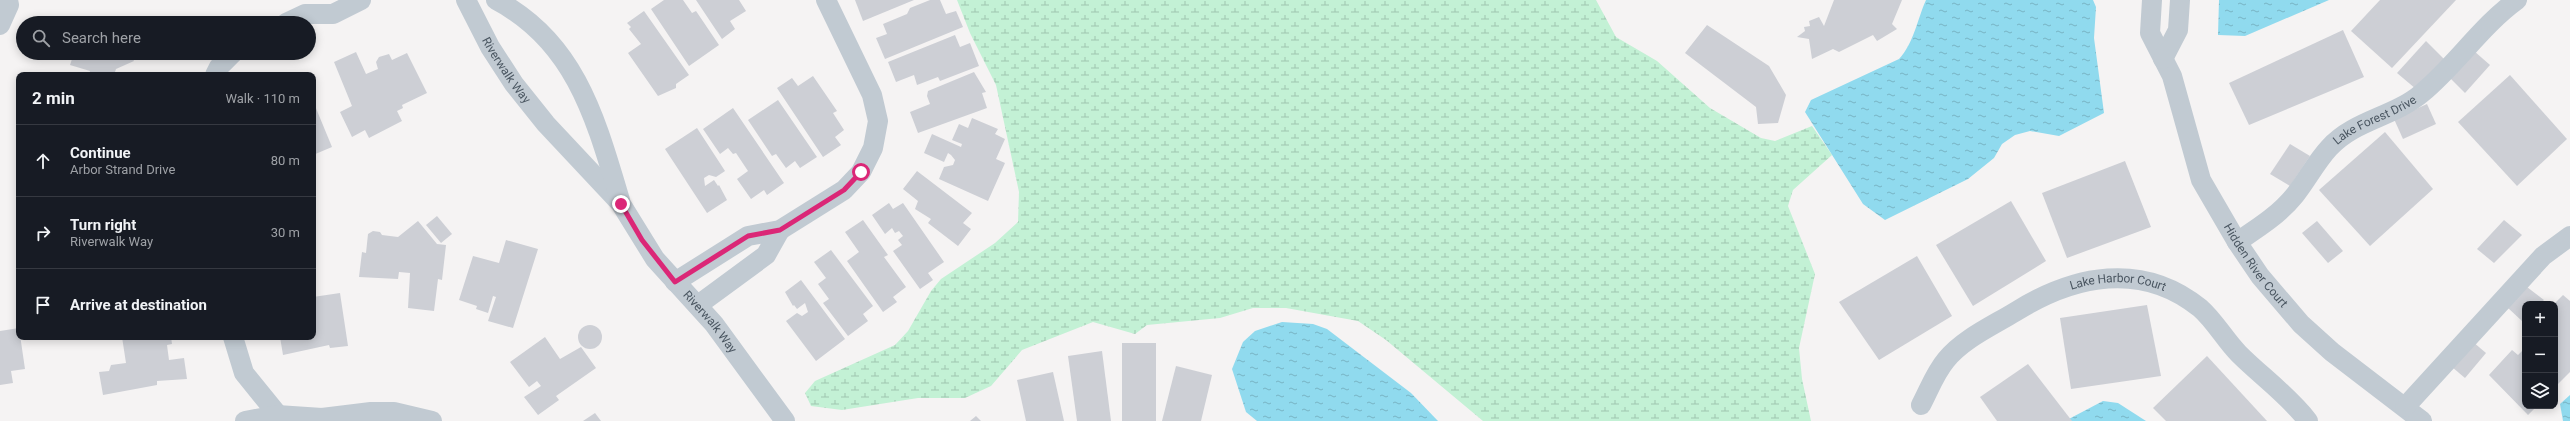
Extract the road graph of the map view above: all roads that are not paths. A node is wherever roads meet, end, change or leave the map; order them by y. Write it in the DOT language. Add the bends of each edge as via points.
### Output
graph roads {
  1 [pos="8,0"];
  2 [pos="361,0"];
  3 [pos="466,0"];
  4 [pos="496,0"];
  5 [pos="826,0"];
  6 [pos="2152,0"];
  7 [pos="2180,0"];
  8 [pos="2517,0"];
  9 [pos="311,7"];
  10 [pos="297,16"];
  11 [pos="0,25"];
  12 [pos="2163,59"];
  13 [pos="226,60"];
  14 [pos="216,72"];
  15 [pos="621,204"];
  16 [pos="780,230"];
  17 [pos="2570,236"];
  18 [pos="2237,242"];
  19 [pos="675,282"];
  20 [pos="698,305"];
  21 [pos="234,340"];
  22 [pos="1921,405"];
  23 [pos="2405,407"];
  24 [pos="280,418"];
  25 [pos="245,421"];
  26 [pos="432,421"];
  27 [pos="785,421"];
  28 [pos="2308,421"];
  29 [pos="2422,421"];
  1 -- 11 [label="street" via="10,5"];
  2 -- 9 [label="street" via="333,14"];
  3 -- 15 [label="street, Riverwalk Way" via="490,47 514,84 546,124"];
  4 -- 15 [label="street, Riverwalk Way" via="511,8 533,26 571,69 595,118"];
  5 -- 16 [label="street" via="872,95 878,121 874,148 861,172 844,190"];
  6 -- 12 [label="street, Hidden River Court" via="2150,33"];
  7 -- 12 [label="street" via="2178,30"];
  8 -- 18 [label="street, Lake Forest Drive" via="2501,12 2422,94 2404,106 2363,124 2329,148 2281,210"];
  9 -- 10 [label="street"];
  12 -- 18 [label="street, Hidden River Court" via="2172,76 2201,180"];
  13 -- 14 [label="street"];
  15 -- 19 [label="street, Riverwalk Way" via="642,240"];
  16 -- 19 [label="street" via="748,236"];
  16 -- 20 [label="street" via="766,255"];
  17 -- 23 [label="street" via="2543,256"];
  18 -- 23 [label="street, Hidden River Court" via="2260,276 2301,324 2332,352"];
  19 -- 20 [label="street, Riverwalk Way"];
  20 -- 27 [label="street, Riverwalk Way"];
  21 -- 24 [label="street" via="244,373"];
  22 -- 28 [label="street, Lake Harbor Court" via="1938,373 1957,349 2027,304 2065,286 2111,277 2135,278 2159,284 2182,294 2201,309 2235,350"];
  23 -- 29 [label="street, Hidden River Court"];
  24 -- 25 [label="street"];
  24 -- 26 [label="street" via="322,418 394,412"];
}
